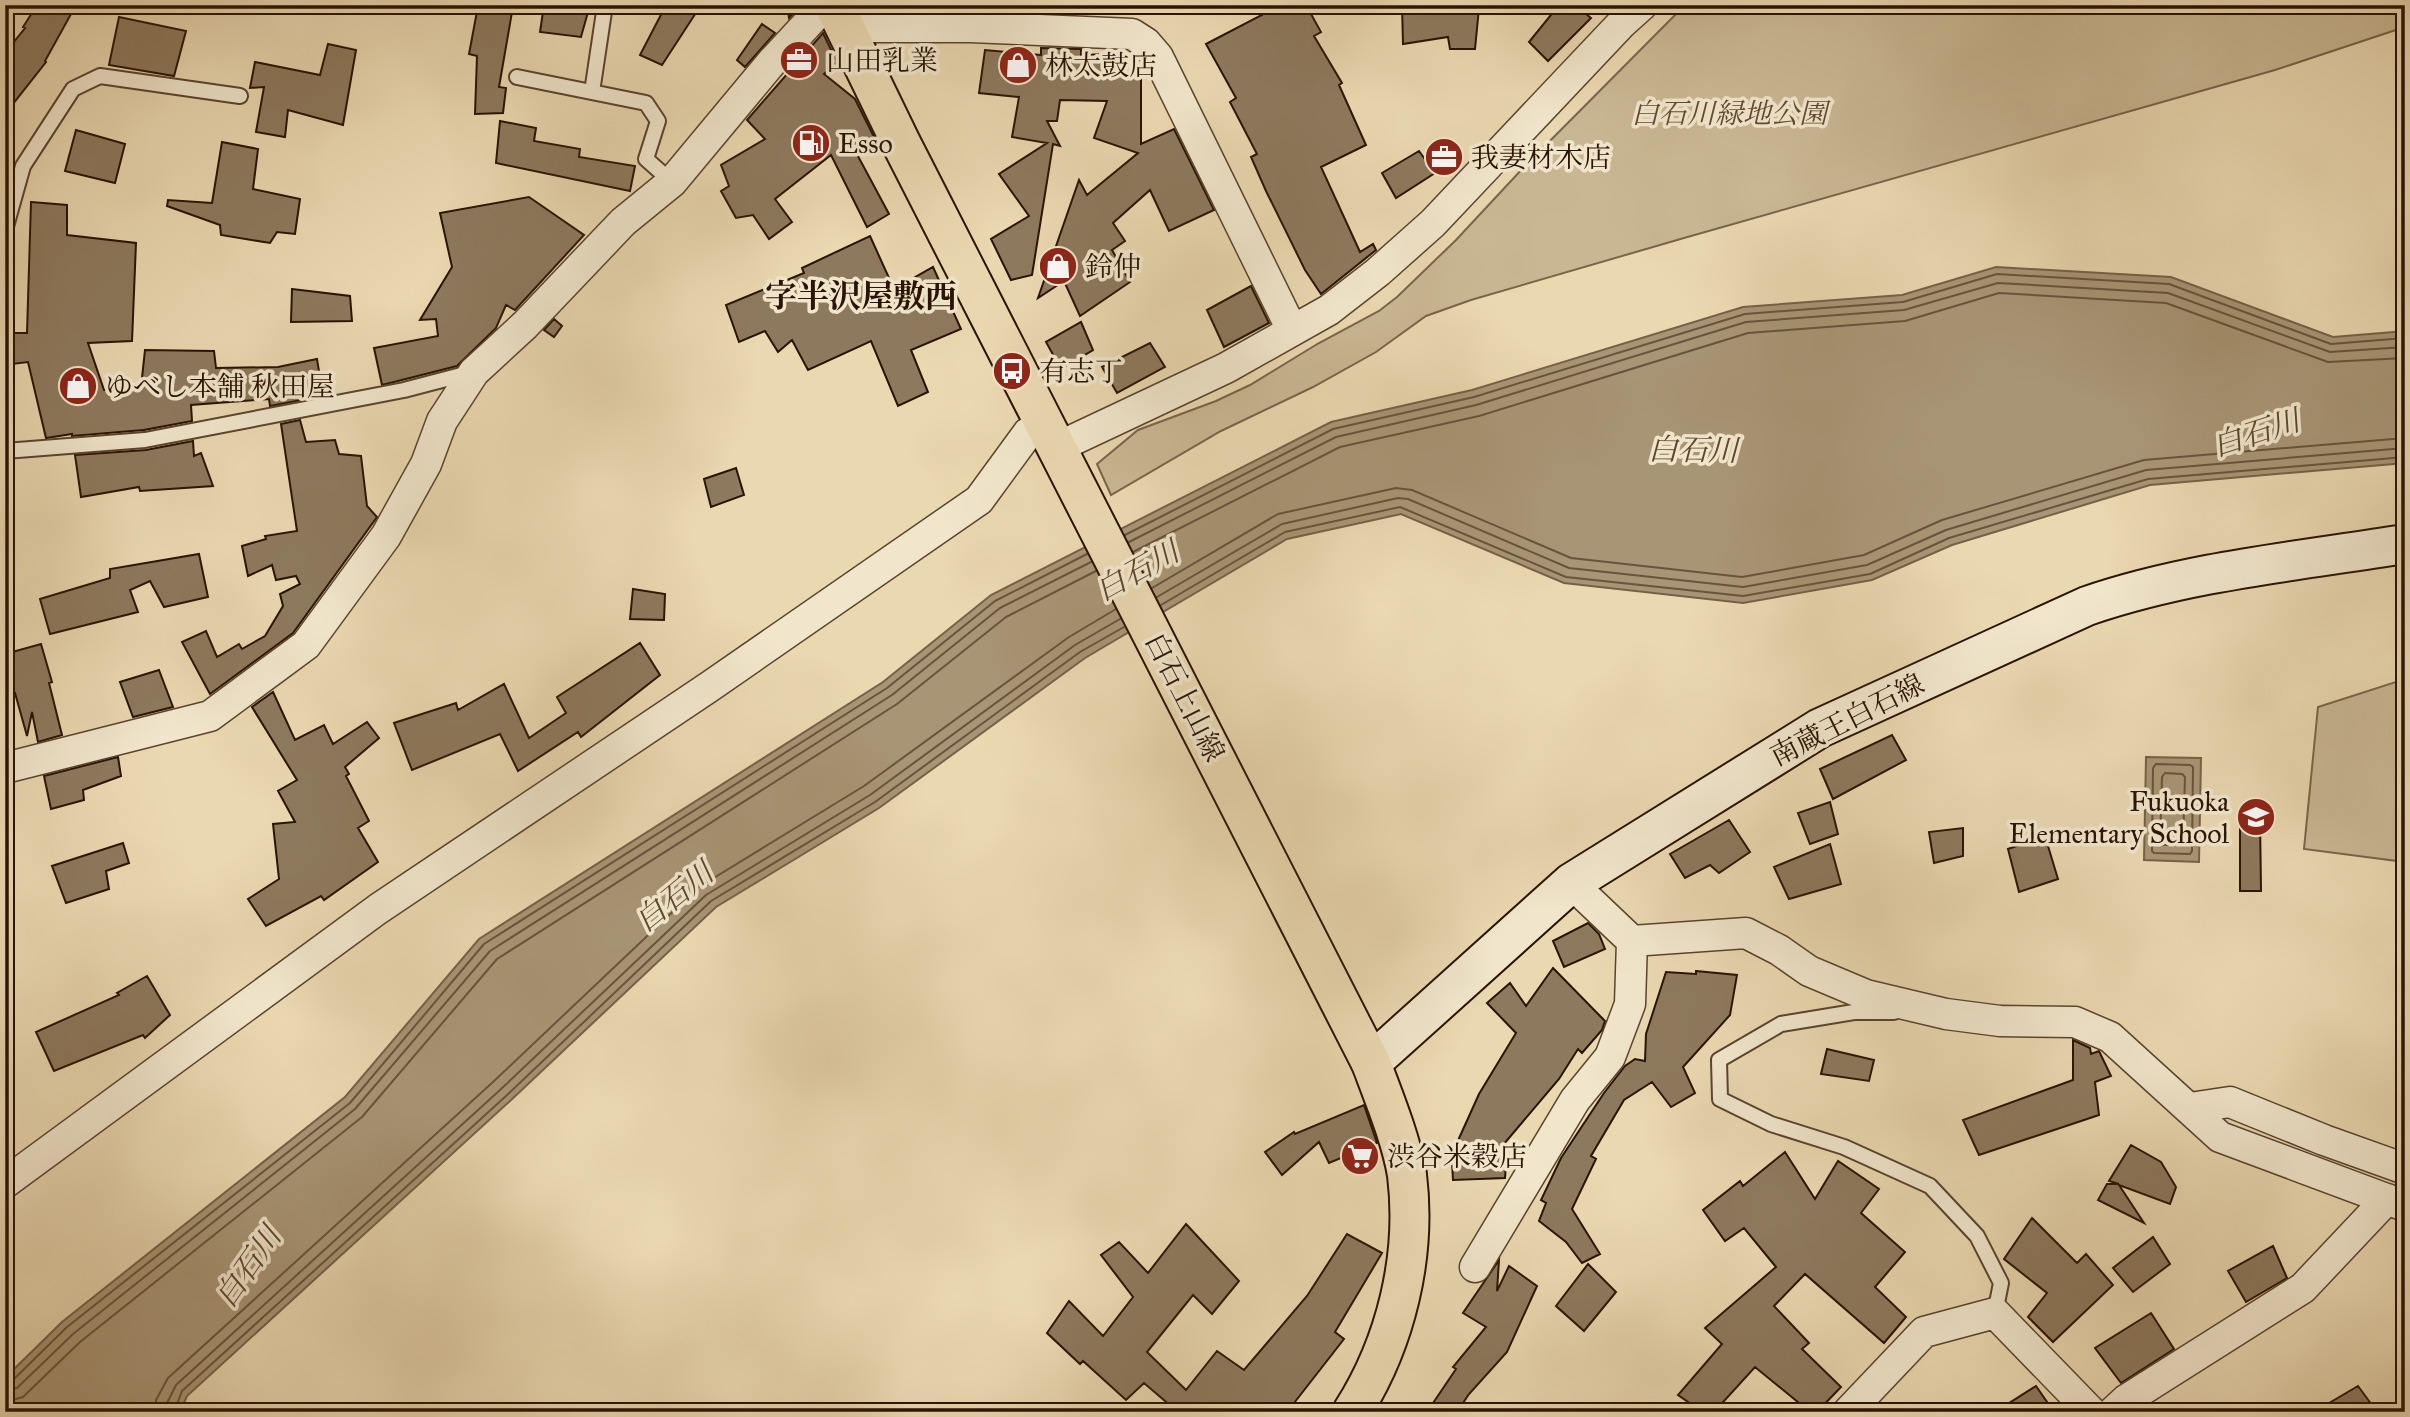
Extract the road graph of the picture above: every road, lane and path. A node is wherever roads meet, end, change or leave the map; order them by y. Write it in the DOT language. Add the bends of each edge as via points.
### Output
graph roads {
  1 [pos="605,5"];
  2 [pos="1628,11"];
  3 [pos="834,13"];
  4 [pos="517,77"];
  5 [pos="592,92"];
  6 [pos="240,96"];
  7 [pos="672,182"];
  8 [pos="5,230"];
  9 [pos="1292,330"];
  10 [pos="474,372"];
  11 [pos="1056,447"];
  12 [pos="5,451"];
  13 [pos="2405,544"];
  14 [pos="5,768"];
  15 [pos="1571,883"];
  16 [pos="1632,941"];
  17 [pos="1938,1012"];
  18 [pos="1366,1053"];
  19 [pos="2190,1108"];
  20 [pos="2405,1169"];
  21 [pos="5,1183"];
  22 [pos="2396,1202"];
  23 [pos="1475,1267"];
  24 [pos="1995,1313"];
  25 [pos="2125,1408"];
  26 [pos="1352,1412"];
  27 [pos="1848,1412"];
  28 [pos="2091,1412"];
  1 -- 5 [label="lane"];
  2 -- 9 [label="street" via="1433,223 1329,310"];
  3 -- 7 [label="street" via="771,63"];
  3 -- 9 [label="street" via="970,27 1132,34 1146,43 1158,57"];
  3 -- 11 [label="main road, 白石上山線"];
  4 -- 5 [label="lane"];
  5 -- 7 [label="lane" via="646,103 658,121 646,159"];
  6 -- 8 [label="lane" via="100,76 73,89 23,166"];
  7 -- 10 [label="street" via="623,222"];
  9 -- 11 [label="street" via="1226,368"];
  10 -- 12 [label="lane" via="145,440"];
  10 -- 14 [label="street" via="442,421 426,464 386,536 306,645 210,716"];
  11 -- 18 [label="main road, 白石上山線"];
  11 -- 21 [label="street" via="1028,433 979,500 378,909"];
  13 -- 15 [label="main road, 南蔵王白石線" via="2171,581 2087,606 1820,728"];
  15 -- 16 [label="street"];
  15 -- 18 [label="main road, 南蔵王白石線"];
  16 -- 17 [label="street" via="1746,933 1809,971 1866,995"];
  16 -- 23 [label="street" via="1630,1004 1610,1057 1575,1100"];
  17 -- 19 [label="street" via="2000,1021 2075,1021 2110,1037"];
  17 -- 24 [label="lane" via="1854,1012 1781,1024 1719,1060 1720,1099 1771,1124 1844,1147 1930,1186 1977,1236 2001,1283"];
  18 -- 26 [label="main road, 白石上山線" via="1406,1174 1410,1230 1391,1332"];
  19 -- 20 [label="street" via="2230,1102"];
  19 -- 22 [label="street" via="2220,1137"];
  22 -- 25 [label="street" via="2304,1288"];
  24 -- 27 [label="street" via="1924,1332"];
  24 -- 28 [label="street"];
}
